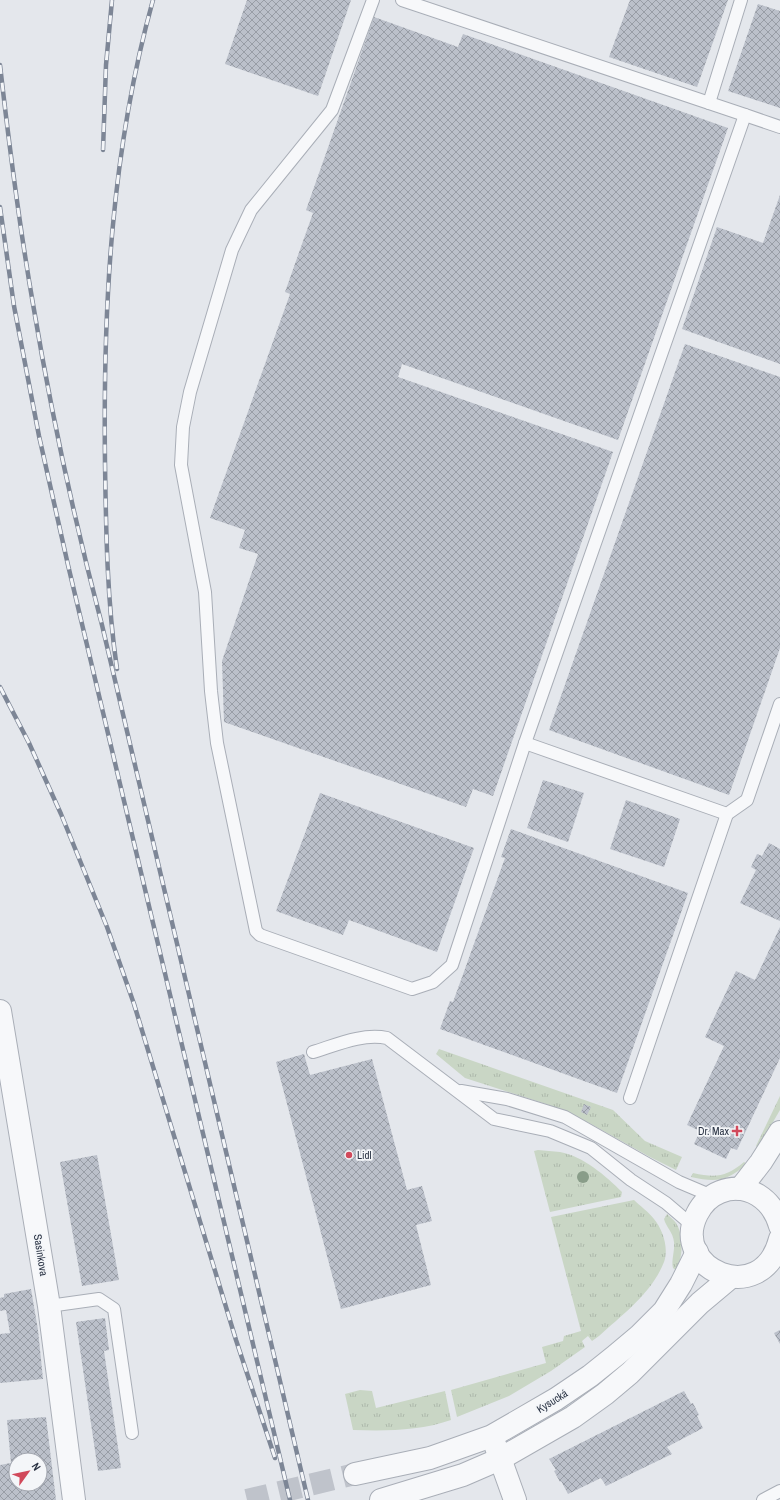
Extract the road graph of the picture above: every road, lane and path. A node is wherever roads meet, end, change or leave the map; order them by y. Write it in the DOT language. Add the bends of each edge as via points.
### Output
graph roads {
  1 [pos="372,0"];
  2 [pos="402,0"];
  3 [pos="742,0"];
  4 [pos="709,103"];
  5 [pos="745,115"];
  6 [pos="780,127"];
  7 [pos="780,704"];
  8 [pos="525,743"];
  9 [pos="727,814"];
  10 [pos="0,1011"];
  11 [pos="313,1052"];
  12 [pos="458,1090"];
  13 [pos="630,1098"];
  14 [pos="780,1132"];
  15 [pos="780,1188"];
  16 [pos="740,1189"];
  17 [pos="712,1196"];
  18 [pos="777,1218"];
  19 [pos="693,1226"];
  20 [pos="780,1239"];
  21 [pos="697,1252"];
  22 [pos="772,1267"];
  23 [pos="731,1277"];
  24 [pos="50,1306"];
  25 [pos="132,1433"];
  26 [pos="492,1436"];
  27 [pos="500,1460"];
  28 [pos="354,1474"];
  29 [pos="780,1491"];
  30 [pos="74,1500"];
  31 [pos="381,1500"];
  32 [pos="515,1500"];
  33 [pos="763,1500"];
  1 -- 8 [label="lane" via="332,110 251,210 232,250 190,392 183,427 181,465 205,592 217,743 256,930 260,935 412,989 433,982 452,965"];
  2 -- 4 [label="lane"];
  3 -- 4 [label="lane"];
  4 -- 5 [label="lane"];
  5 -- 6 [label="lane"];
  5 -- 8 [label="lane"];
  7 -- 9 [label="lane" via="747,800"];
  8 -- 9 [label="lane"];
  9 -- 13 [label="lane"];
  10 -- 24 [label="street, Sasinkova"];
  11 -- 12 [label="lane" via="366,1036 387,1038"];
  12 -- 17 [label="lane" via="507,1098 565,1117 679,1182"];
  12 -- 19 [label="lane" via="494,1119 550,1131 591,1148"];
  14 -- 16 [label="street"];
  15 -- 18 [label="street"];
  16 -- 17 [label="street" via="721,1191"];
  16 -- 18 [label="street" via="759,1195 767,1201"];
  17 -- 19 [label="street" via="699,1209"];
  19 -- 21 [label="street" via="692,1240"];
  20 -- 22 [label="street" via="772,1259"];
  21 -- 23 [label="street" via="705,1264 717,1273"];
  21 -- 26 [label="street, Kysucká" via="664,1311 639,1336 590,1376"];
  22 -- 23 [label="street" via="743,1277"];
  23 -- 27 [label="street" via="700,1303 630,1374 605,1394 573,1417"];
  24 -- 25 [label="lane" via="99,1299 114,1309"];
  24 -- 30 [label="street, Sasinkova"];
  26 -- 27 [label="street"];
  26 -- 28 [label="street, Kysucká" via="430,1458"];
  27 -- 31 [label="street" via="463,1475"];
  27 -- 32 [label="street"];
  29 -- 33 [label="lane"];
}
